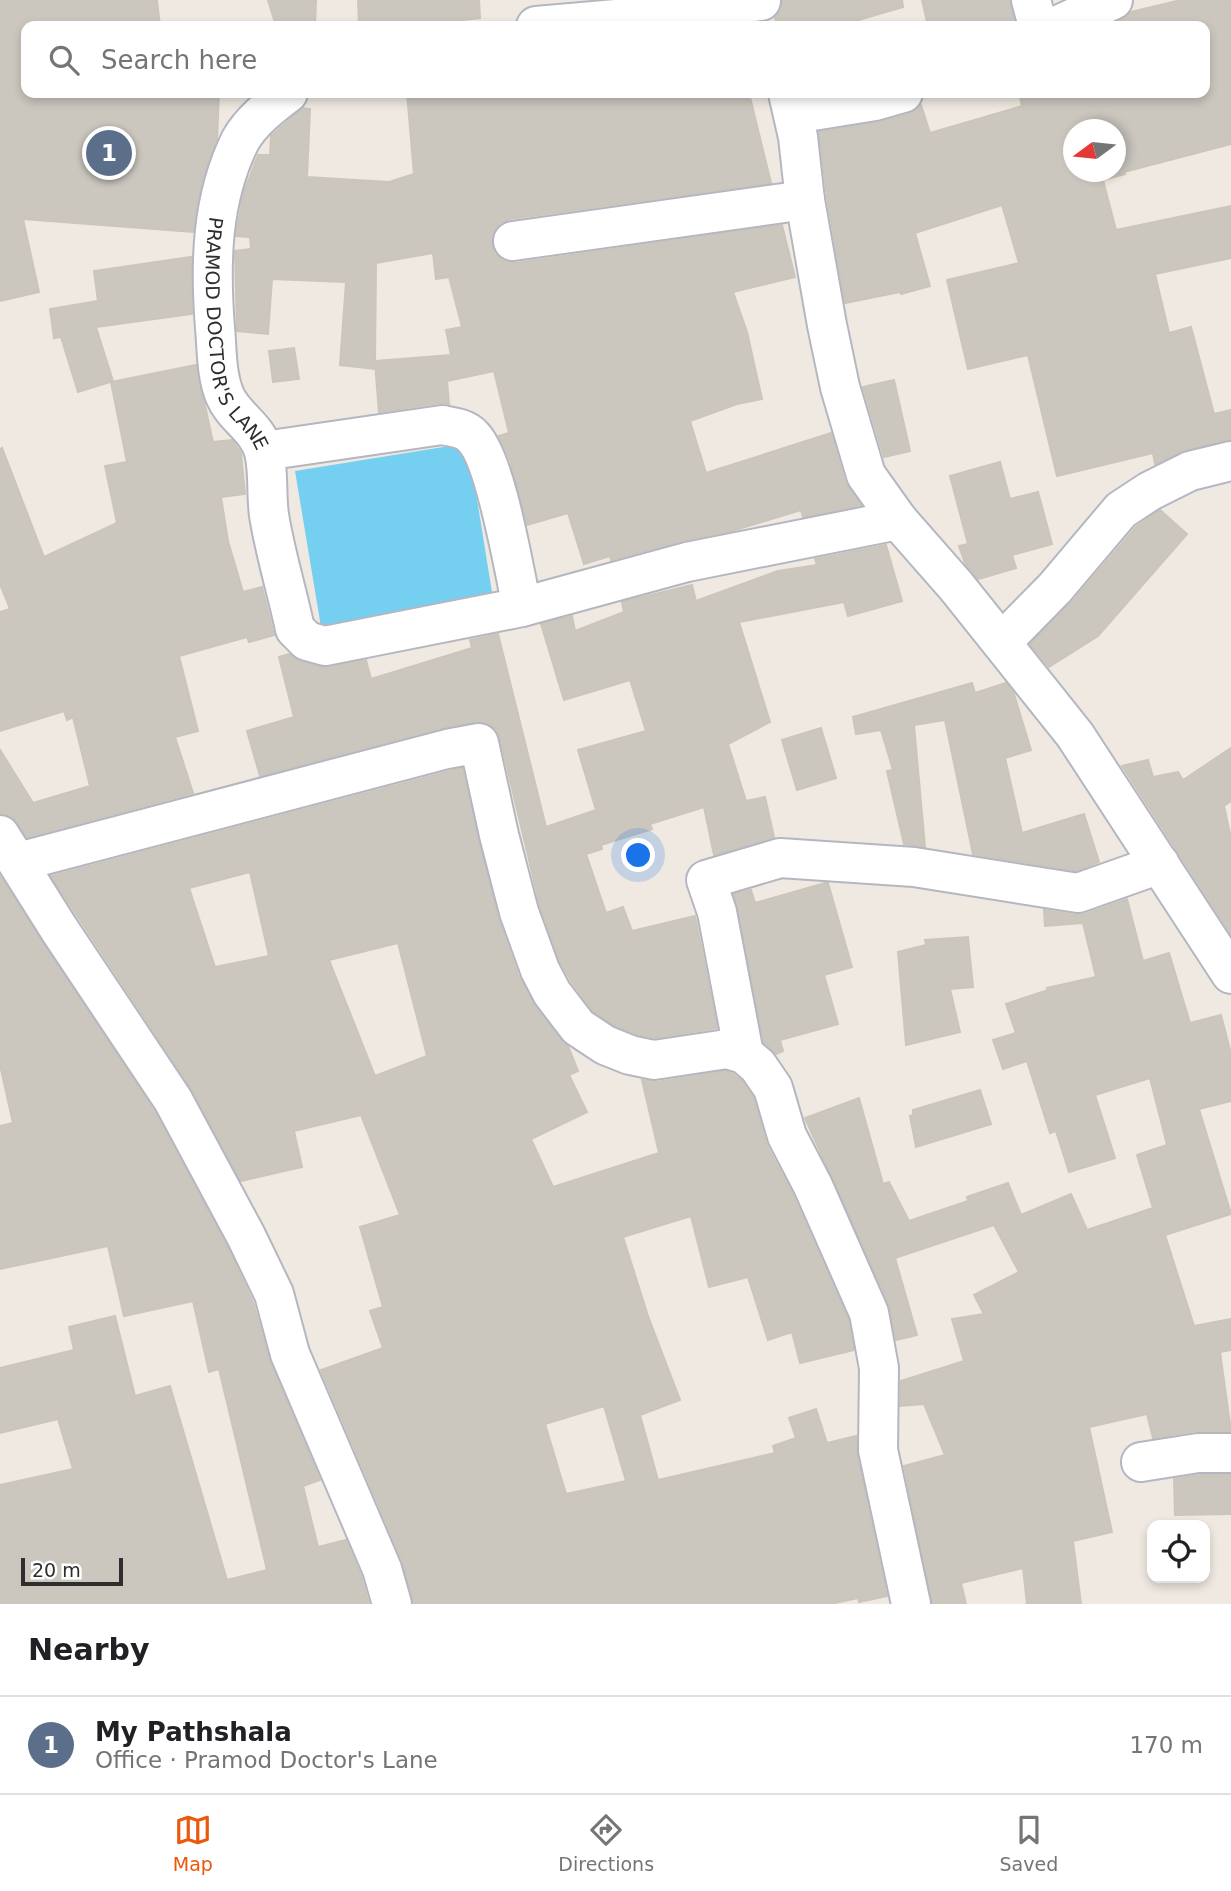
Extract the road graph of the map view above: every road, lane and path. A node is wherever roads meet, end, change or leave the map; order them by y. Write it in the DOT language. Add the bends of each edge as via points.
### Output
graph roads {
  1 [pos="521,0"];
  2 [pos="1031,0"];
  3 [pos="1113,0"];
  4 [pos="763,9"];
  5 [pos="527,21"];
  6 [pos="593,21"];
  7 [pos="1037,21"];
  8 [pos="1067,21"];
  9 [pos="282,98"];
  10 [pos="885,98"];
  11 [pos="791,103"];
  12 [pos="805,200"];
  13 [pos="513,241"];
  14 [pos="264,450"];
  15 [pos="1231,461"];
  16 [pos="898,520"];
  17 [pos="522,607"];
  18 [pos="1002,642"];
  19 [pos="9,848"];
  20 [pos="1160,864"];
  21 [pos="1231,974"];
  22 [pos="744,1054"];
  23 [pos="1231,1453"];
  24 [pos="1141,1462"];
  25 [pos="392,1604"];
  26 [pos="911,1604"];
  1 -- 5 [label="street"];
  2 -- 7 [label="street"];
  3 -- 8 [label="street"];
  4 -- 6 [label="street"];
  9 -- 14 [label="street, PRAMOD DOCTOR'S LANE" via="262,113 241,140 216,217 212,248 220,377 225,396"];
  10 -- 11 [label="street"];
  11 -- 12 [label="street"];
  12 -- 13 [label="street"];
  12 -- 16 [label="street" via="852,431 866,475"];
  14 -- 17 [label="street" via="442,425 472,435 492,476"];
  14 -- 17 [label="street, PRAMOD DOCTOR'S LANE" via="269,515 295,629 307,641 325,646"];
  15 -- 18 [label="street" via="1190,471 1121,510"];
  16 -- 17 [label="street, PRAMOD DOCTOR'S LANE" via="687,562"];
  16 -- 18 [label="street"];
  18 -- 20 [label="street" via="1074,735"];
  19 -- 22 [label="street" via="479,743 519,912 546,982 578,1027 605,1045 654,1060 727,1049"];
  19 -- 25 [label="street" via="173,1100 246,1236 274,1294 290,1354 382,1569"];
  20 -- 21 [label="street"];
  20 -- 22 [label="street" via="1077,893 914,867 780,858 706,880 717,912"];
  22 -- 26 [label="street" via="772,1088 786,1136 869,1313 879,1368 878,1450"];
  23 -- 24 [label="street"];
}
